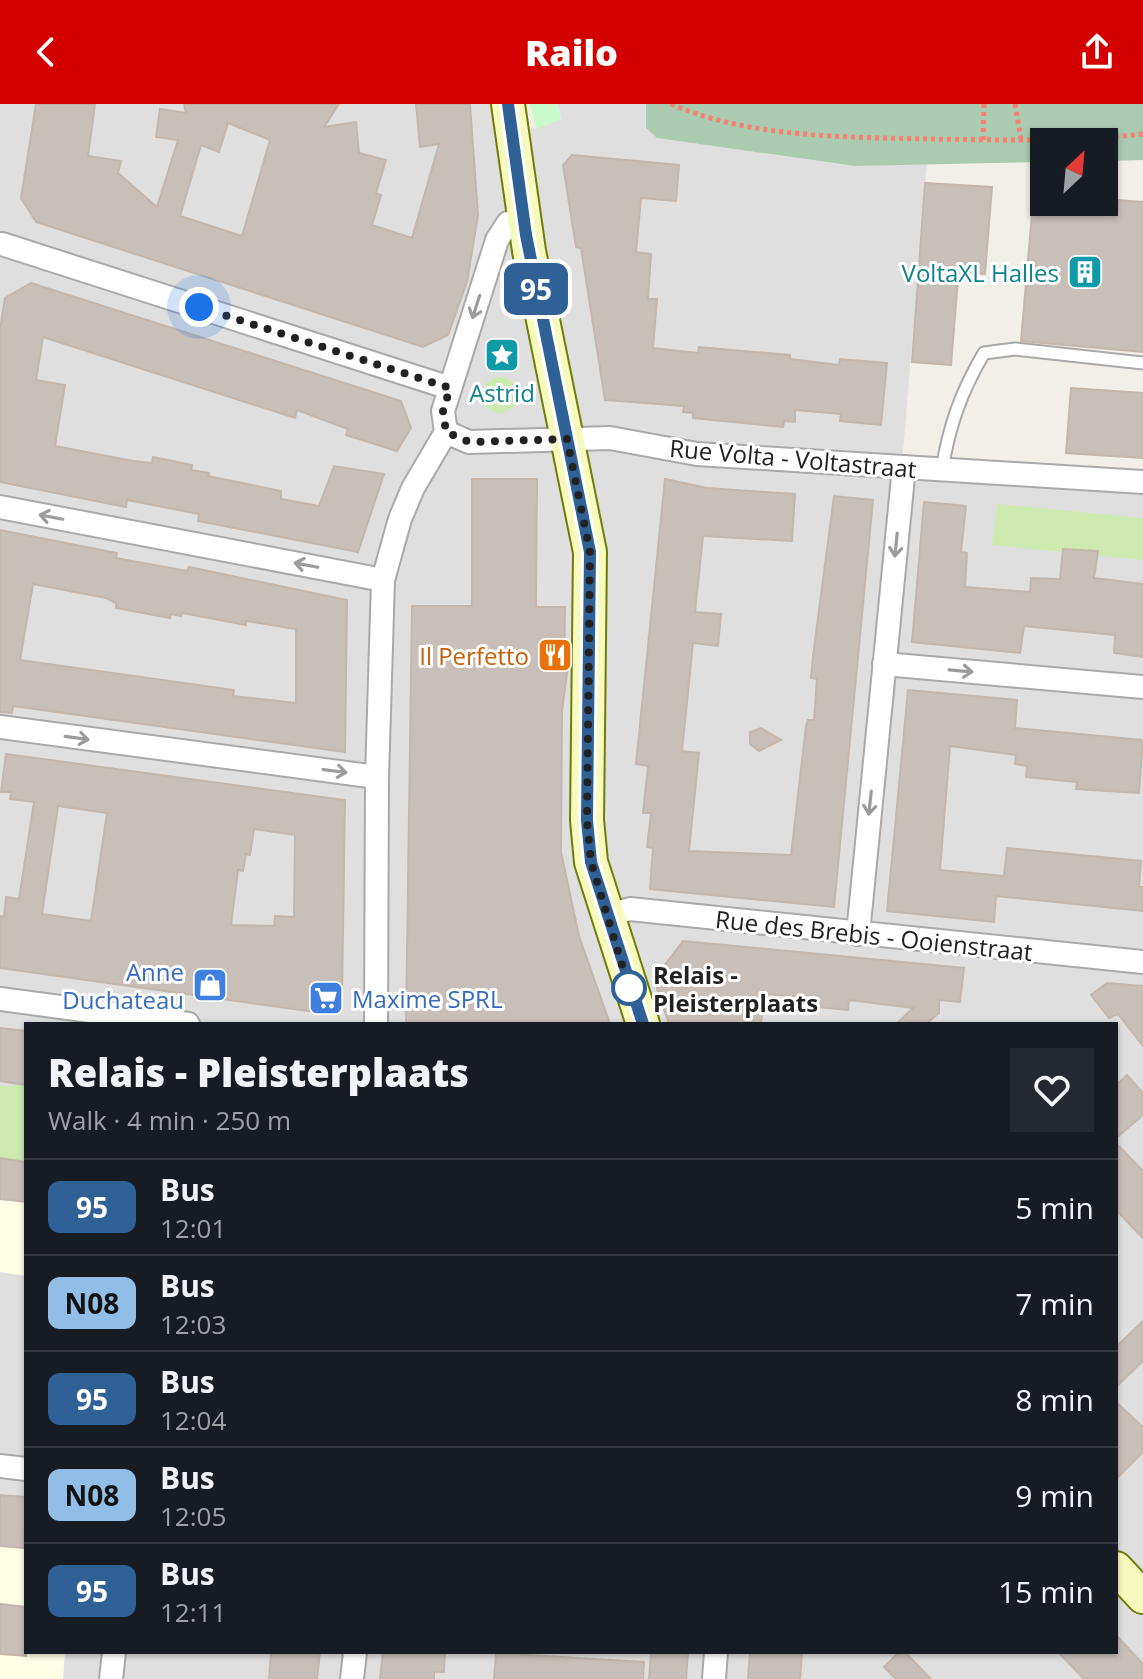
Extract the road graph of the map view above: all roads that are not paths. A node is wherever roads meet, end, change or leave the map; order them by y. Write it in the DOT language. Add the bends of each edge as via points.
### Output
graph roads {
  1 [pos="508,104"];
  2 [pos="523,219"];
  3 [pos="1,239"];
  4 [pos="1143,363"];
  5 [pos="450,388"];
  6 [pos="446,432"];
  7 [pos="567,439"];
  8 [pos="904,467"];
  9 [pos="942,470"];
  10 [pos="1143,482"];
  11 [pos="0,507"];
  12 [pos="383,580"];
  13 [pos="884,664"];
  14 [pos="1143,687"];
  15 [pos="0,727"];
  16 [pos="377,777"];
  17 [pos="605,916"];
  18 [pos="858,934"];
  19 [pos="1143,962"];
  20 [pos="0,999"];
  21 [pos="173,1022"];
  22 [pos="376,1022"];
  23 [pos="642,1022"];
  24 [pos="0,1466"];
  25 [pos="24,1469"];
  26 [pos="1118,1570"];
  27 [pos="1143,1597"];
  28 [pos="114,1654"];
  29 [pos="355,1654"];
  30 [pos="716,1654"];
  31 [pos="111,1679"];
  32 [pos="352,1679"];
  33 [pos="714,1679"];
  1 -- 2 [label="street"];
  2 -- 5 [label="street, one-way" via="508,223 497,240"];
  2 -- 7 [label="street"];
  3 -- 5 [label="street"];
  4 -- 9 [label="lane" via="1015,349 984,353 962,389"];
  5 -- 6 [label="street" via="443,411"];
  6 -- 7 [label="street, Rue Volta - Voltastraat" via="469,442"];
  6 -- 12 [label="street" via="404,509"];
  7 -- 8 [label="street, Rue Volta - Voltastraat" via="610,438 697,454"];
  7 -- 17 [label="street" via="590,552 587,820"];
  8 -- 9 [label="street, Rue Volta - Voltastraat"];
  8 -- 13 [label="street, one-way"];
  9 -- 10 [label="street, Rue Volta - Voltastraat"];
  12 -- 11 [label="street, one-way"];
  12 -- 16 [label="street"];
  13 -- 14 [label="street, one-way"];
  13 -- 18 [label="street, one-way"];
  15 -- 16 [label="street, one-way"];
  16 -- 22 [label="street"];
  17 -- 18 [label="street, Rue des Brebis - Ooienstraat" via="630,909"];
  17 -- 23 [label="street"];
  18 -- 19 [label="street, Rue des Brebis - Ooienstraat"];
  20 -- 21 [label="street"];
  24 -- 25 [label="street"];
  26 -- 27 [label="street"];
  28 -- 31 [label="street"];
  29 -- 32 [label="street"];
  30 -- 33 [label="street"];
}
